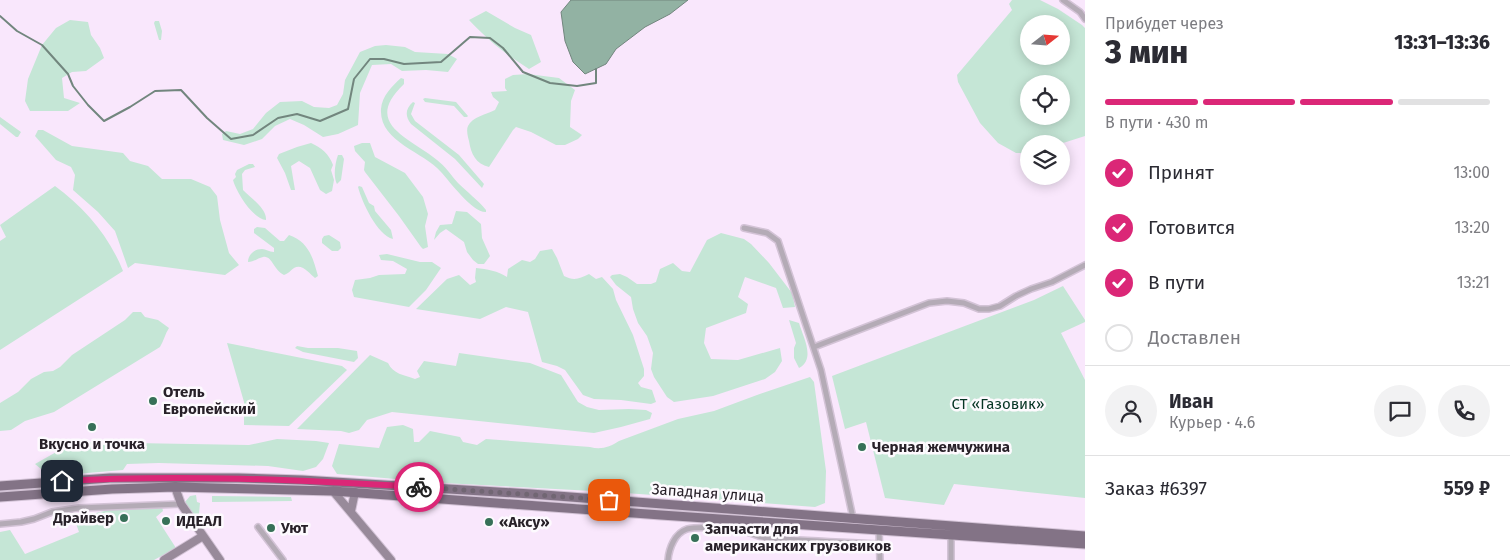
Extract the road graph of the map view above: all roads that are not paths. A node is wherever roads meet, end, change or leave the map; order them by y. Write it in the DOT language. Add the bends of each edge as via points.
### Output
graph roads {
  1 [pos="1063,0"];
  2 [pos="1085,19"];
  3 [pos="744,228"];
  4 [pos="1085,265"];
  5 [pos="814,347"];
  6 [pos="0,486"];
  7 [pos="175,487"];
  8 [pos="332,491"];
  9 [pos="355,492"];
  10 [pos="0,497"];
  11 [pos="180,504"];
  12 [pos="351,511"];
  13 [pos="853,518"];
  14 [pos="0,524"];
  15 [pos="258,527"];
  16 [pos="879,530"];
  17 [pos="951,535"];
  18 [pos="203,536"];
  19 [pos="1085,536"];
  20 [pos="879,544"];
  21 [pos="1085,544"];
  22 [pos="164,560"];
  23 [pos="220,560"];
  24 [pos="283,560"];
  25 [pos="391,560"];
  26 [pos="668,560"];
  27 [pos="880,560"];
  28 [pos="951,560"];
  1 -- 2 [label="street"];
  3 -- 5 [label="street" via="767,233 778,241"];
  4 -- 5 [label="street" via="1000,306 979,309 964,303 929,303"];
  5 -- 13 [label="street"];
  6 -- 13 [label="main road, Западная улица" via="110,478 238,478 540,494"];
  7 -- 8 [label="main road, Западная улица"];
  7 -- 10 [label="main road, Западная улица"];
  7 -- 11 [label="main road"];
  8 -- 9 [label="main road, Западная улица"];
  8 -- 12 [label="main road"];
  9 -- 12 [label="main road"];
  9 -- 16 [label="main road, Западная улица"];
  11 -- 14 [label="street" via="78,508"];
  11 -- 18 [label="main road"];
  12 -- 25 [label="main road"];
  13 -- 19 [label="main road, Западная улица"];
  15 -- 24 [label="street"];
  16 -- 17 [label="main road, Западная улица"];
  16 -- 20 [label="street"];
  17 -- 21 [label="main road, Западная улица"];
  17 -- 28 [label="street"];
  18 -- 22 [label="main road"];
  18 -- 23 [label="main road"];
  20 -- 26 [label="street" via="764,538 741,530 689,528 675,539"];
  20 -- 27 [label="street"];
}
